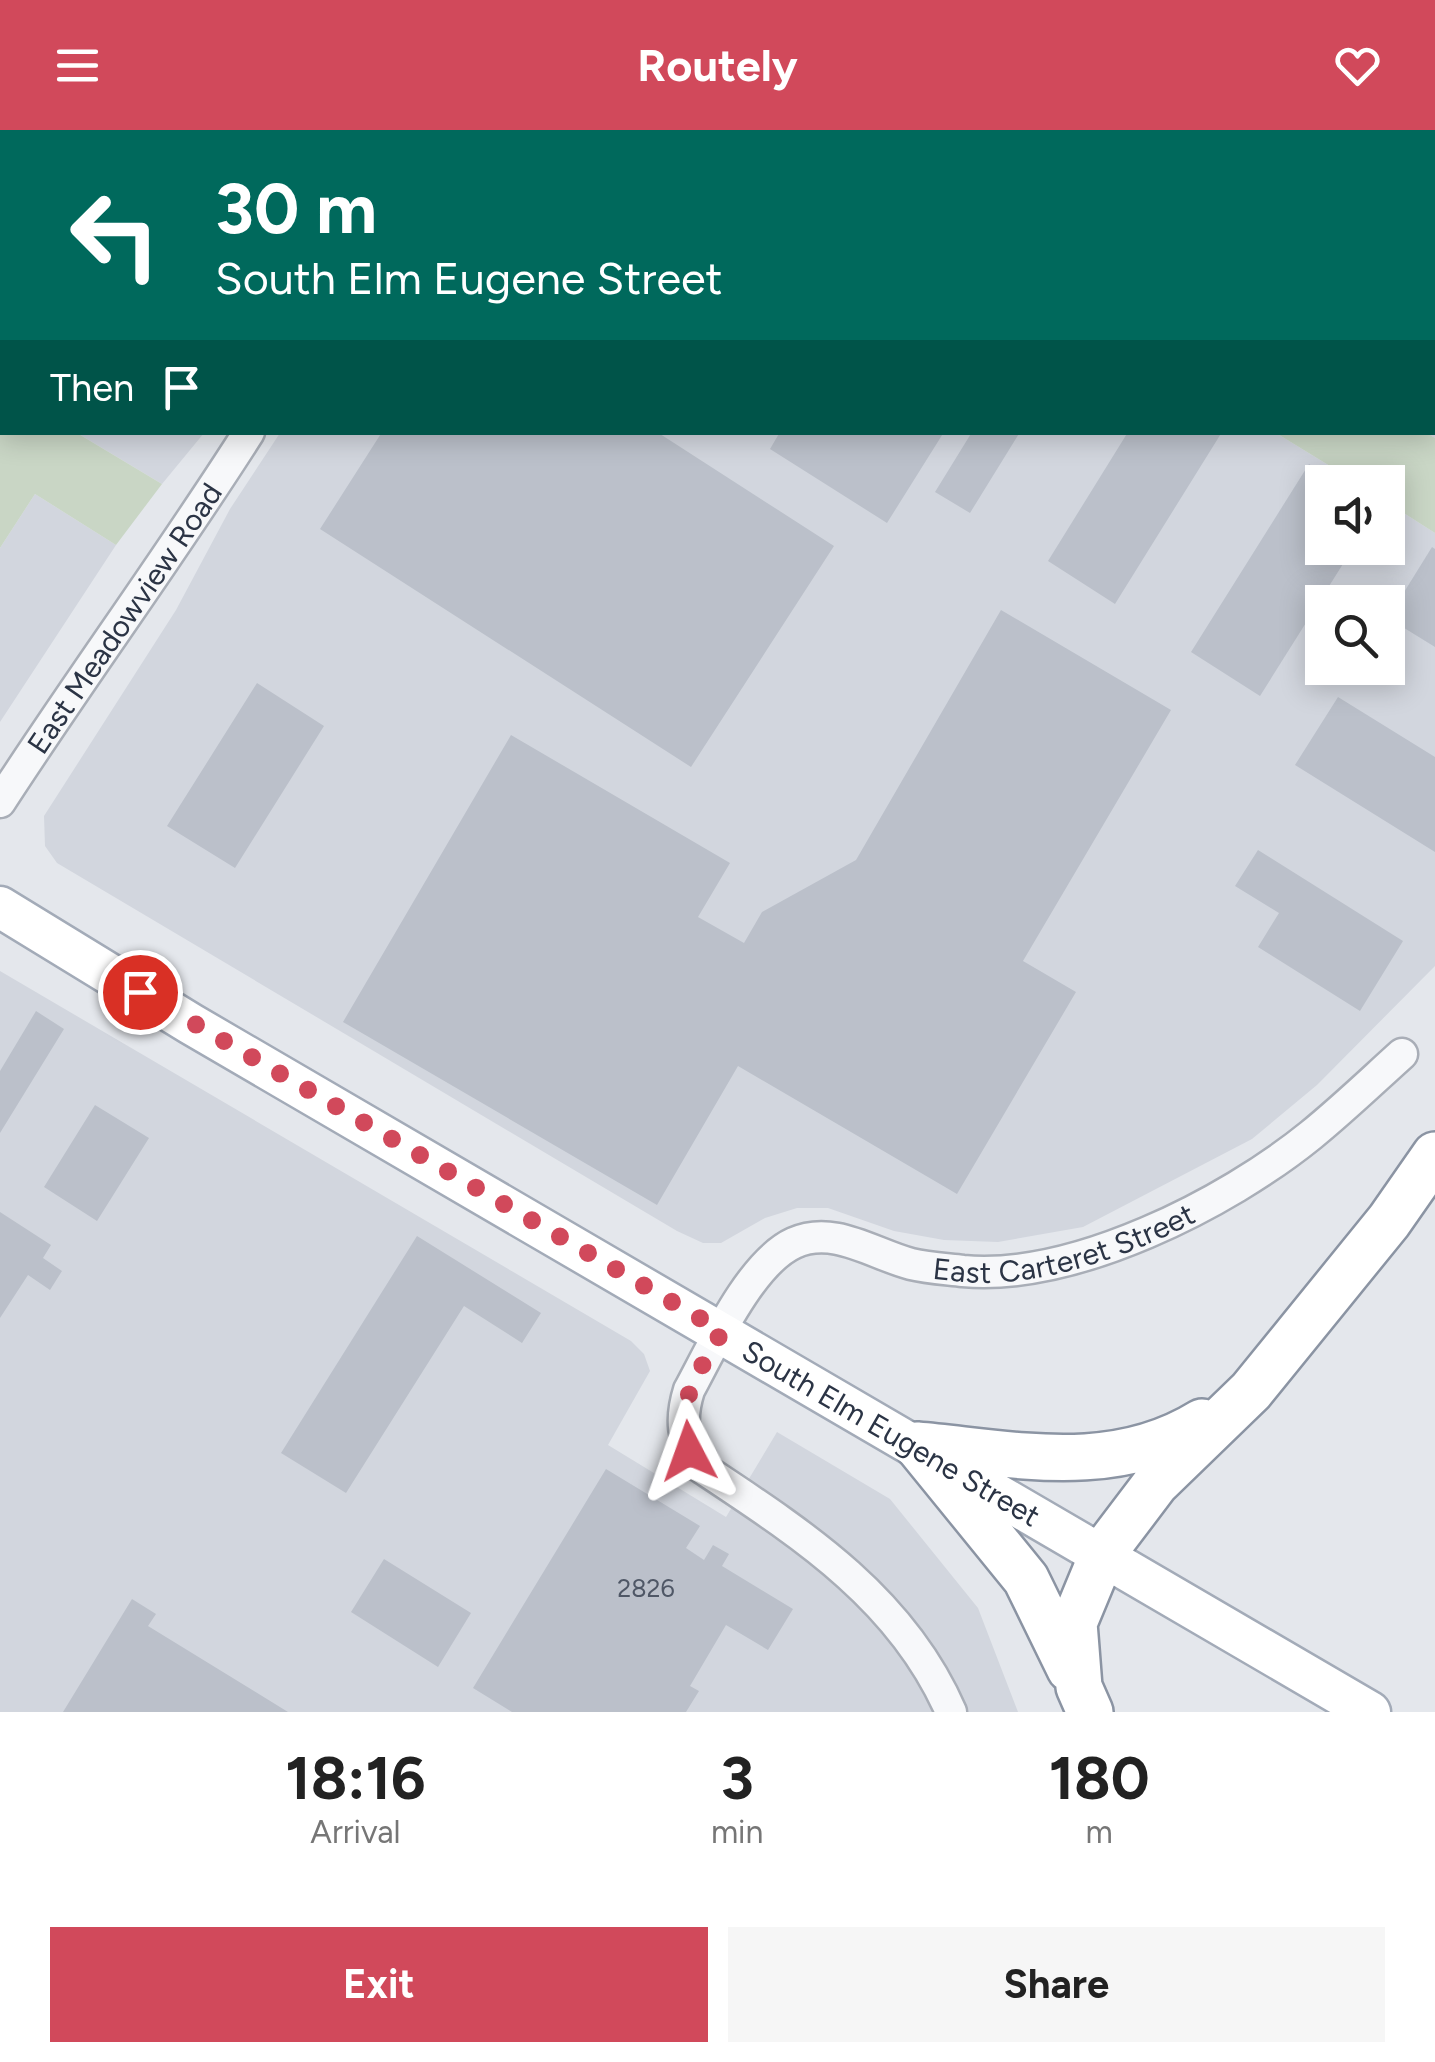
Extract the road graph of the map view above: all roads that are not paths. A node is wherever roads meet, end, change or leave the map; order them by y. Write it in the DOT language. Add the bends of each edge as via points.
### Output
graph roads {
  1 [pos="247,435"];
  2 [pos="0,802"];
  3 [pos="0,906"];
  4 [pos="1402,1054"];
  5 [pos="1435,1155"];
  6 [pos="722,1331"];
  7 [pos="1250,1392"];
  8 [pos="917,1445"];
  9 [pos="1103,1553"];
  10 [pos="1085,1699"];
  11 [pos="952,1712"];
  12 [pos="1370,1712"];
  1 -- 2 [label="street, East Meadowview Road"];
  3 -- 6 [label="main road, South Elm Eugene Street" via="202,1031"];
  4 -- 6 [label="street, East Carteret Street" via="1309,1137 1213,1198 1103,1252 1045,1268 968,1272 912,1264 830,1236 794,1243 764,1265"];
  5 -- 7 [label="highway"];
  6 -- 8 [label="main road, South Elm Eugene Street"];
  6 -- 11 [label="street, East Carteret Street" via="682,1413 689,1451 700,1466 808,1538 868,1590 917,1650"];
  7 -- 8 [label="highway" via="1168,1443 1114,1456 1077,1459"];
  7 -- 9 [label="highway" via="1156,1483"];
  8 -- 9 [label="main road, South Elm Eugene Street"];
  8 -- 10 [label="highway" via="1026,1579"];
  9 -- 10 [label="highway" via="1074,1624"];
  9 -- 12 [label="main road, South Elm Eugene Street"];
}
